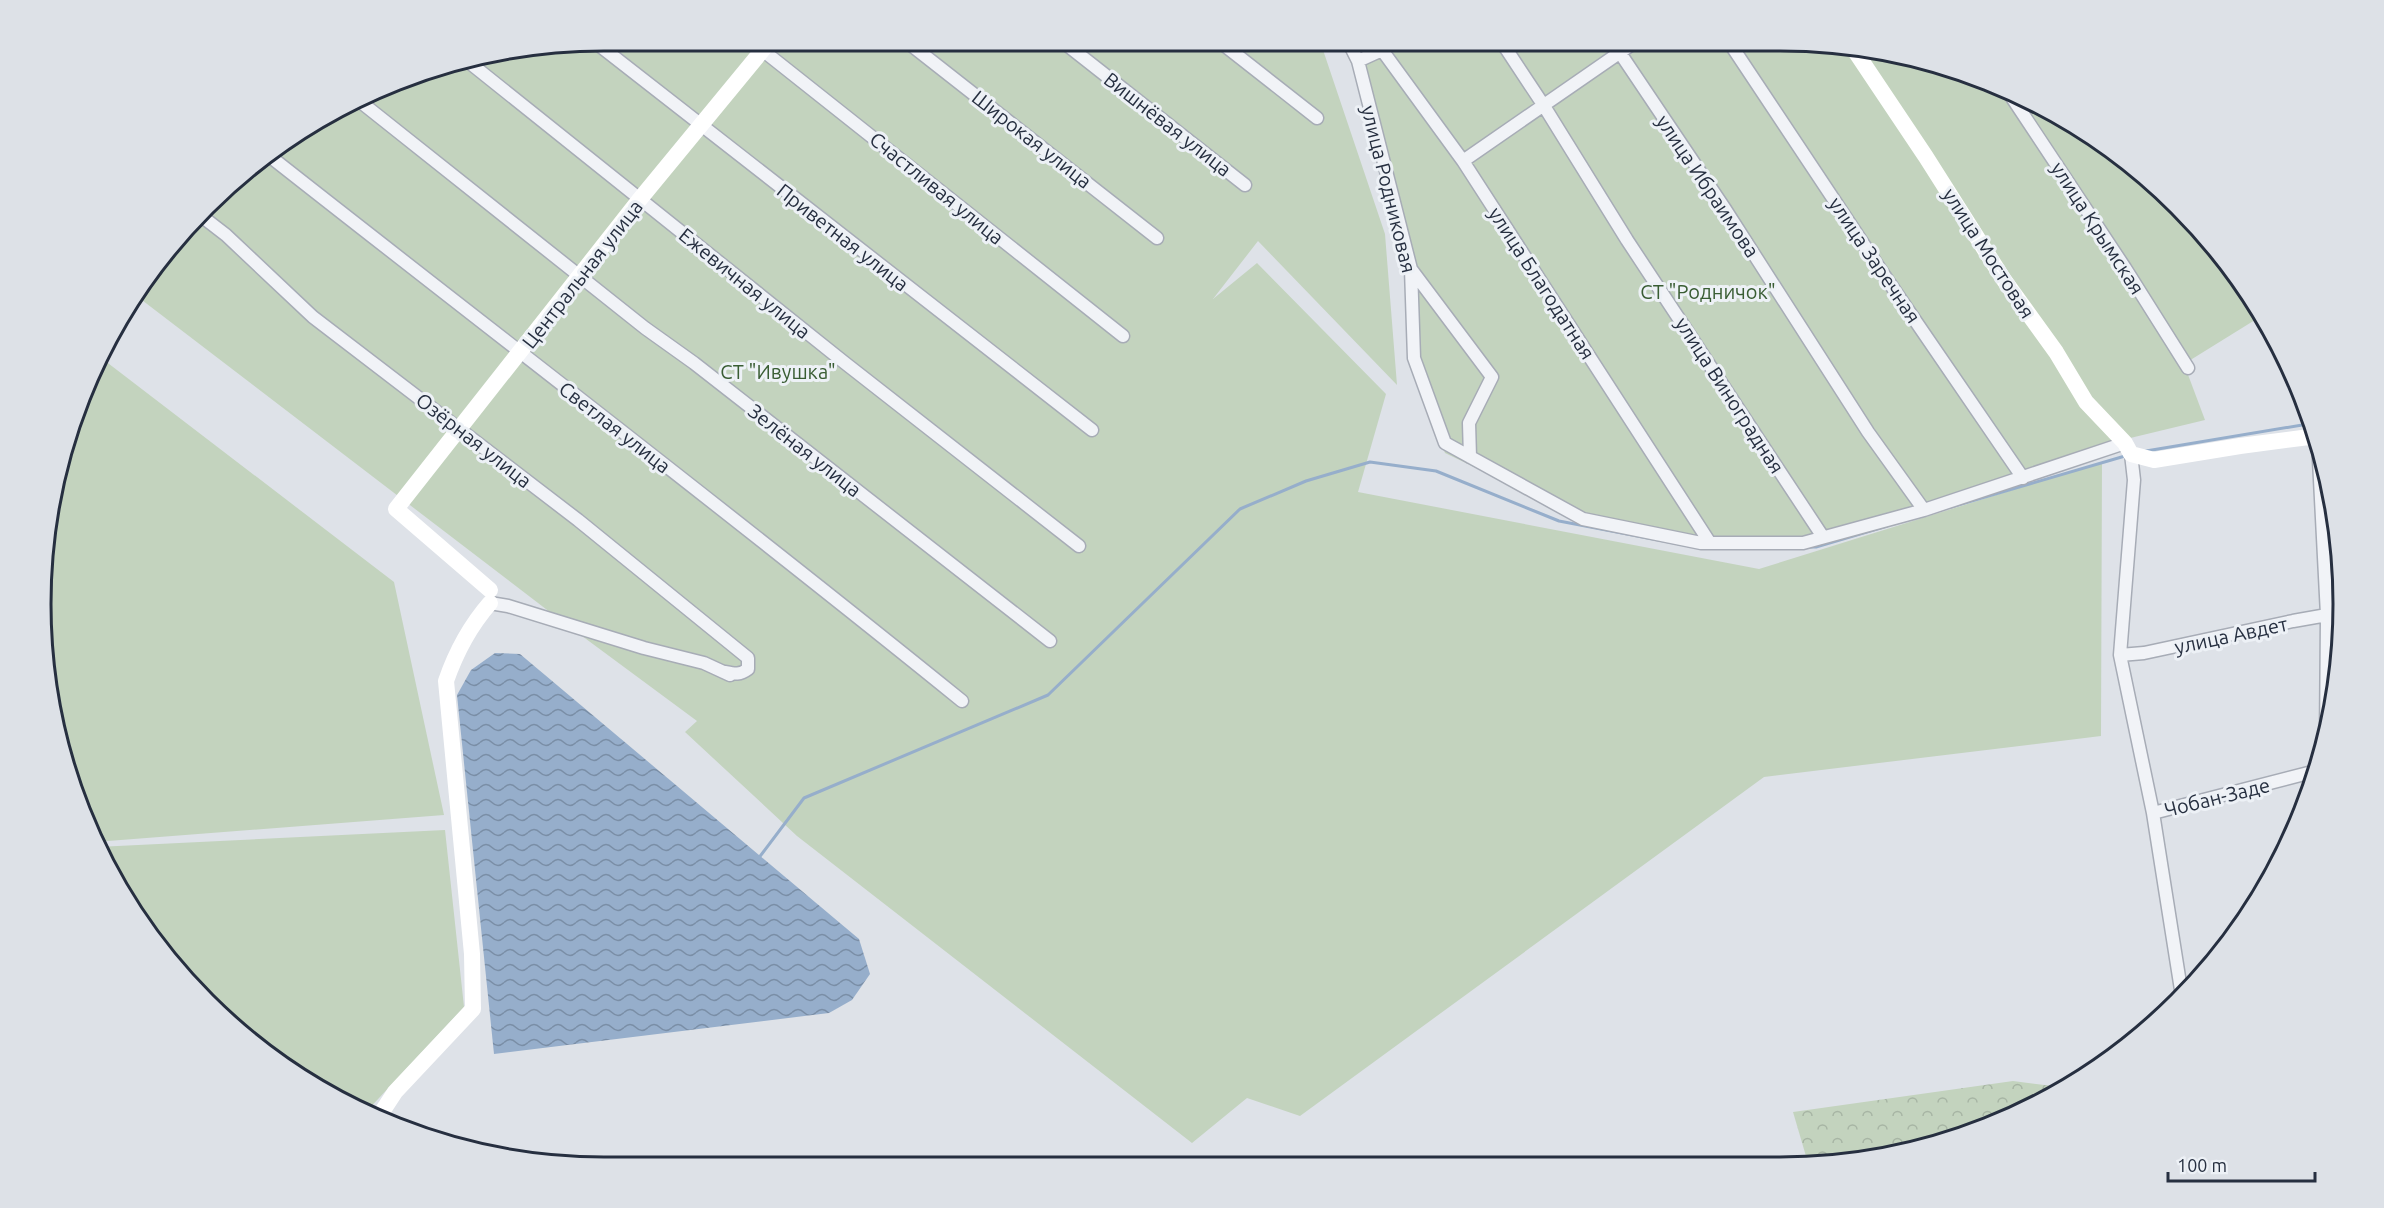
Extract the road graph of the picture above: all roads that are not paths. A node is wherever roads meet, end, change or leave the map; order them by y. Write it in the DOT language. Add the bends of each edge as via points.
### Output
graph roads {
  1 [pos="606,51"];
  2 [pos="756,51"];
  3 [pos="770,51"];
  4 [pos="919,51"];
  5 [pos="1075,51"];
  6 [pos="1232,51"];
  7 [pos="1353,51"];
  8 [pos="1380,51"];
  9 [pos="1383,51"];
  10 [pos="1508,51"];
  11 [pos="1622,51"];
  12 [pos="1735,51"];
  13 [pos="1619,53"];
  14 [pos="1859,57"];
  15 [pos="1358,61"];
  16 [pos="475,67"];
  17 [pos="2016,104"];
  18 [pos="365,105"];
  19 [pos="1544,106"];
  20 [pos="1317,118"];
  21 [pos="700,126"];
  22 [pos="274,160"];
  23 [pos="1463,161"];
  24 [pos="1245,185"];
  25 [pos="640,199"];
  26 [pos="206,220"];
  27 [pos="1157,238"];
  28 [pos="1411,268"];
  29 [pos="580,276"];
  30 [pos="1123,336"];
  31 [pos="519,353"];
  32 [pos="2188,368"];
  33 [pos="459,430"];
  34 [pos="1092,430"];
  35 [pos="2307,437"];
  36 [pos="2128,448"];
  37 [pos="1470,457"];
  38 [pos="2023,478"];
  39 [pos="2321,489"];
  40 [pos="1924,510"];
  41 [pos="1823,537"];
  42 [pos="1710,543"];
  43 [pos="1079,546"];
  44 [pos="486,595"];
  45 [pos="2327,615"];
  46 [pos="2333,615"];
  47 [pos="1050,641"];
  48 [pos="2120,656"];
  49 [pos="2326,685"];
  50 [pos="962,701"];
  51 [pos="2306,773"];
  52 [pos="2153,813"];
  53 [pos="2180,985"];
  54 [pos="383,1111"];
  1 -- 21 [label="street, Приветная улица"];
  2 -- 21 [label="street, Центральная улица"];
  3 -- 30 [label="street, Счастливая улица"];
  4 -- 27 [label="street, Широкая улица"];
  5 -- 24 [label="street, Вишнёвая улица"];
  6 -- 20 [label="street"];
  7 -- 15 [label="street, улица Родниковая"];
  8 -- 15 [label="street, улица Благодатная"];
  9 -- 23 [label="street, улица Благодатная"];
  10 -- 19 [label="street, улица Виноградная"];
  11 -- 13 [label="street"];
  12 -- 38 [label="street, улица Заречная"];
  13 -- 19 [label="street"];
  13 -- 40 [label="street, улица Ибраимова" via="1868,432"];
  14 -- 36 [label="street, улица Мостовая" via="2086,402"];
  15 -- 28 [label="street, улица Родниковая"];
  16 -- 25 [label="street, Ежевичная улица"];
  17 -- 32 [label="street, улица Крымская"];
  18 -- 29 [label="street, Зелёная улица"];
  19 -- 23 [label="street"];
  19 -- 41 [label="street, улица Виноградная"];
  21 -- 25 [label="street, Центральная улица"];
  21 -- 34 [label="street, Приветная улица"];
  22 -- 31 [label="street, Светлая улица"];
  23 -- 42 [label="street, улица Благодатная"];
  25 -- 29 [label="street, Центральная улица"];
  25 -- 43 [label="street, Ежевичная улица"];
  26 -- 33 [label="street, Озёрная улица" via="313,317"];
  28 -- 37 [label="street, улица Родниковая" via="1414,358 1445,443"];
  28 -- 37 [label="street" via="1492,377 1469,423"];
  29 -- 31 [label="street, Центральная улица"];
  29 -- 47 [label="street, Зелёная улица"];
  31 -- 33 [label="street, Центральная улица"];
  31 -- 50 [label="street, Светлая улица" via="803,572"];
  33 -- 44 [label="street, Центральная улица" via="396,508 469,570"];
  33 -- 44 [label="street, Озёрная улица" via="578,520 748,658 748,669 731,676 704,663 508,606"];
  35 -- 36 [label="street" via="2154,459"];
  36 -- 38 [label="street, улица Родниковая"];
  36 -- 48 [label="street" via="2133,480"];
  37 -- 42 [label="street, улица Родниковая" via="1583,519"];
  38 -- 40 [label="street, улица Родниковая"];
  39 -- 45 [label="street"];
  40 -- 41 [label="street, улица Родниковая"];
  41 -- 42 [label="street, улица Родниковая" via="1803,543"];
  44 -- 54 [label="street" via="446,681 472,954 473,1009 395,1092"];
  45 -- 46 [label="street, улица Авдет"];
  45 -- 48 [label="street, улица Авдет"];
  45 -- 49 [label="street"];
  48 -- 52 [label="street"];
  51 -- 52 [label="street, Чобан-Заде"];
  52 -- 53 [label="street"];
}
